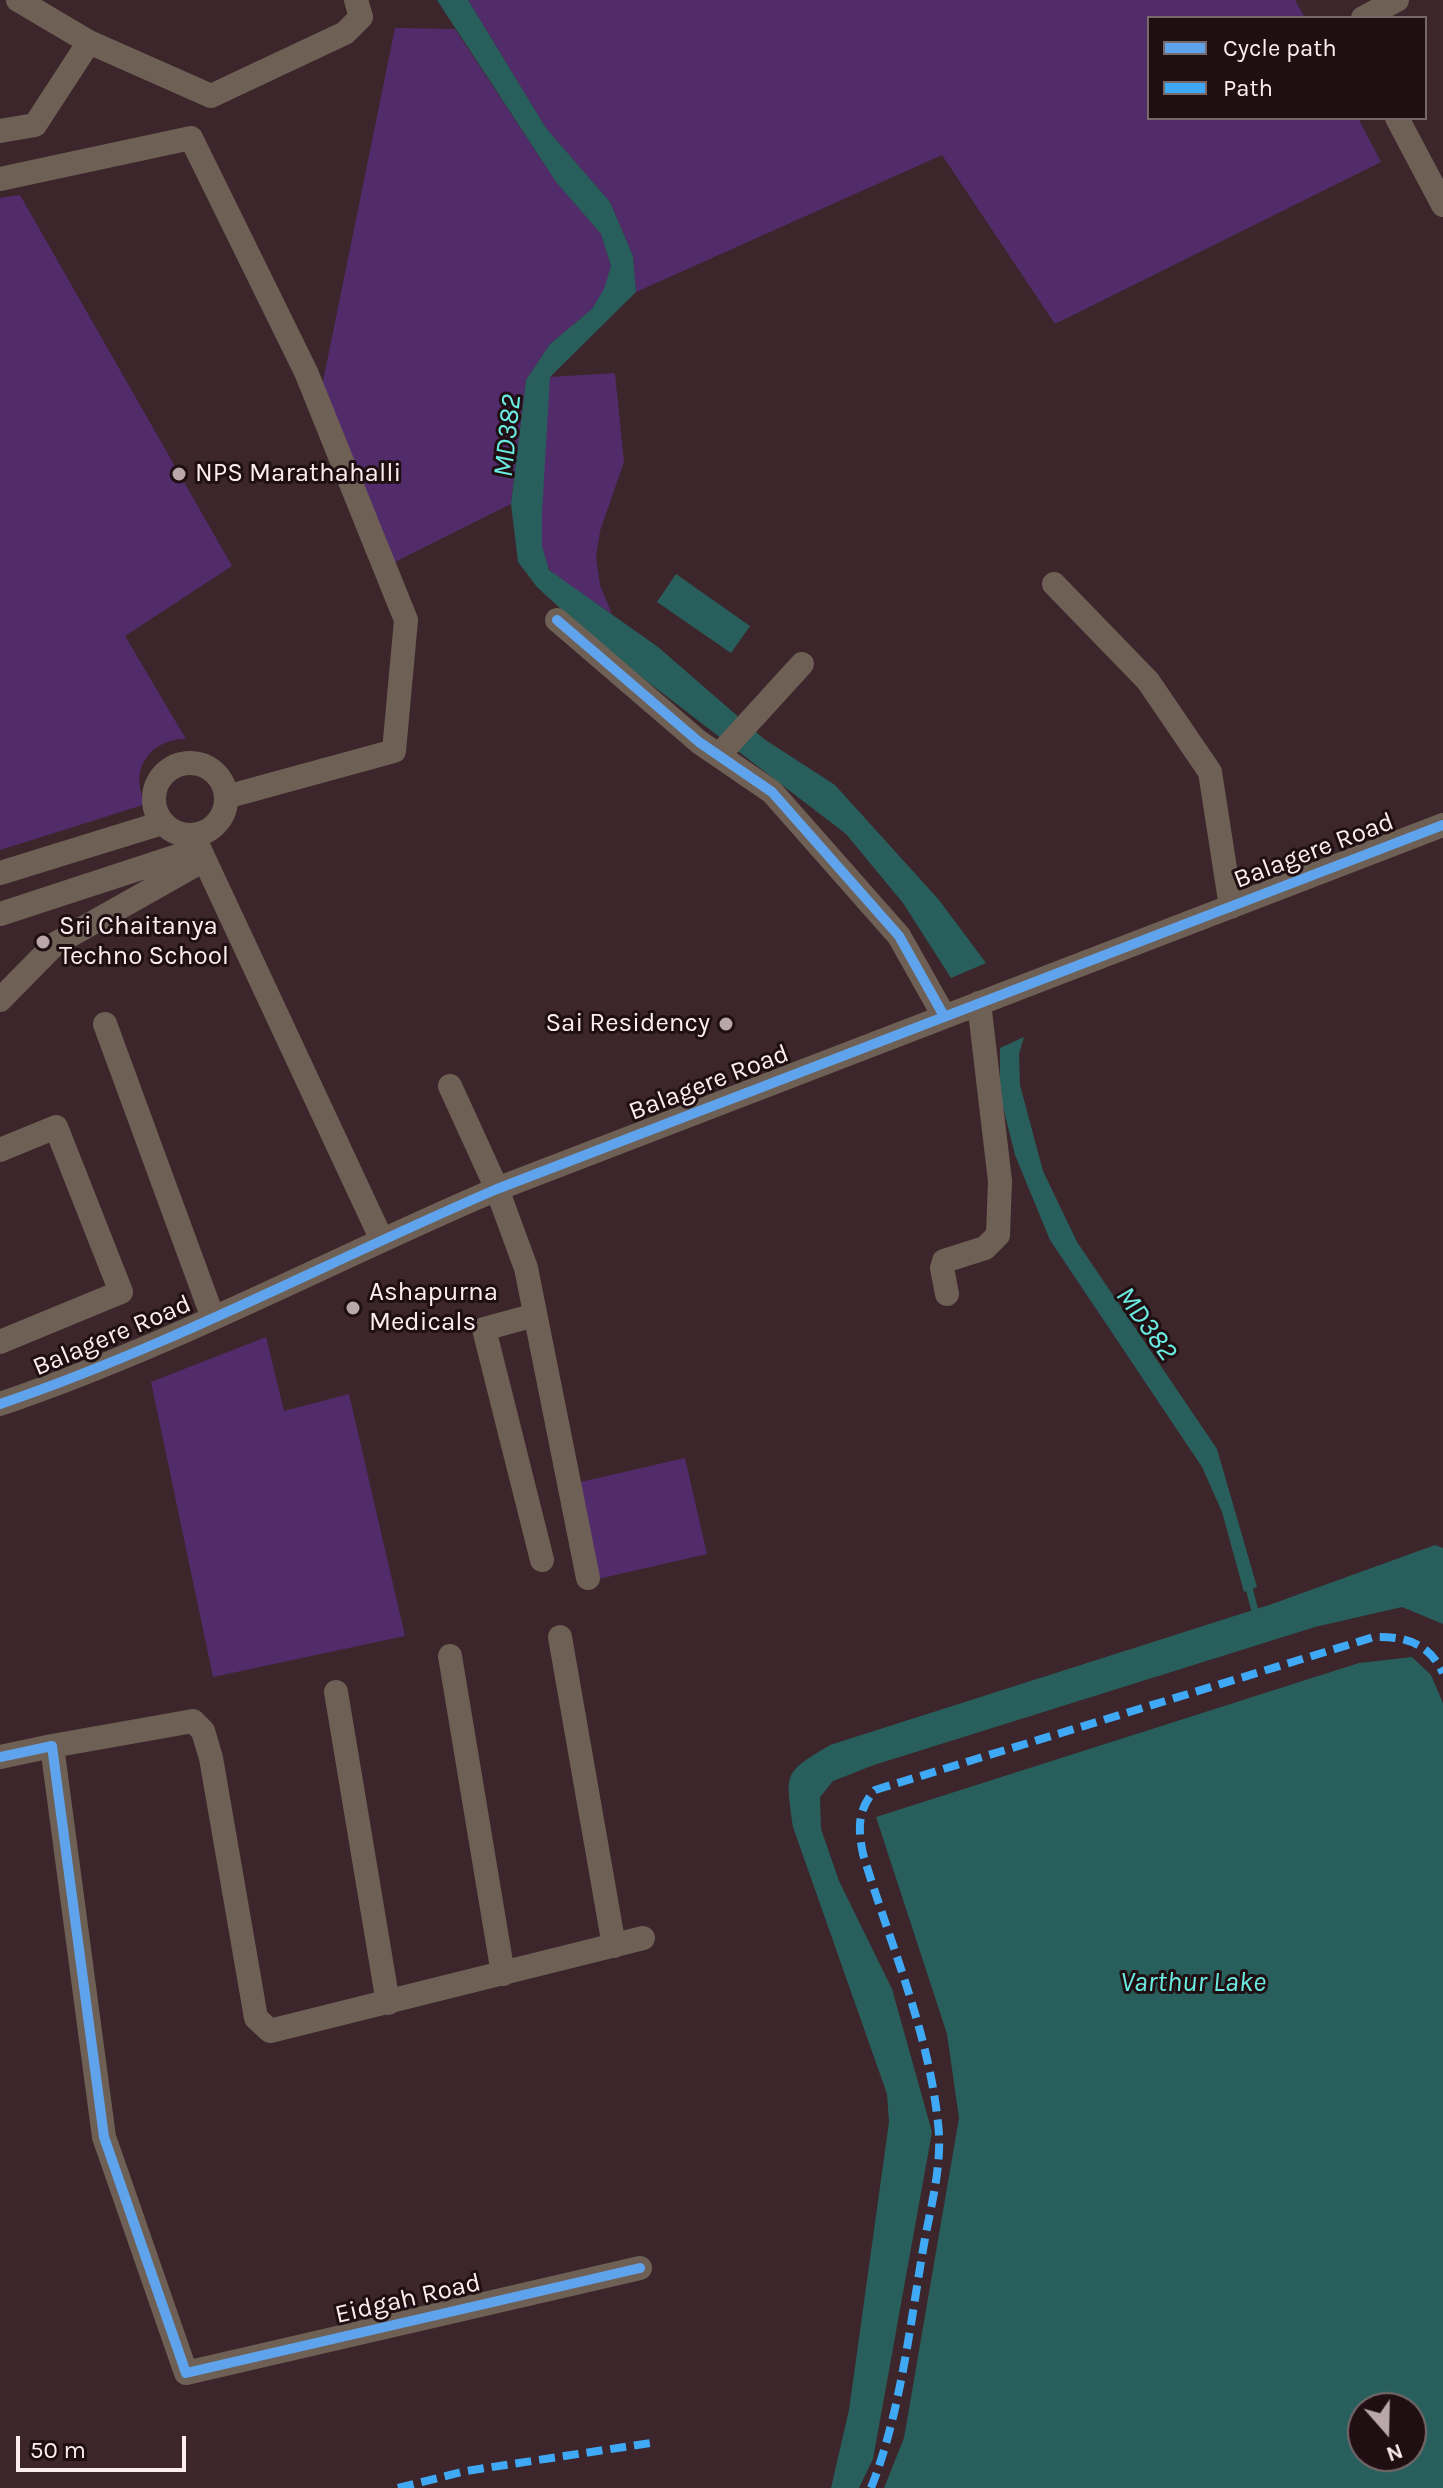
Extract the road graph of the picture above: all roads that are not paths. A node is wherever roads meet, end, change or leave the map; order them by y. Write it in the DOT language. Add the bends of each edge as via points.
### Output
graph roads {
  1 [pos="18,0"];
  2 [pos="356,0"];
  3 [pos="1397,0"];
  4 [pos="1367,16"];
  5 [pos="89,42"];
  6 [pos="1398,120"];
  7 [pos="0,131"];
  8 [pos="0,179"];
  9 [pos="1443,205"];
  10 [pos="1054,584"];
  11 [pos="557,620"];
  12 [pos="802,664"];
  13 [pos="723,751"];
  14 [pos="226,797"];
  15 [pos="162,823"];
  16 [pos="1443,825"];
  17 [pos="201,854"];
  18 [pos="0,873"];
  19 [pos="1231,907"];
  20 [pos="0,914"];
  21 [pos="0,1000"];
  22 [pos="979,1003"];
  23 [pos="944,1016"];
  24 [pos="105,1024"];
  25 [pos="450,1086"];
  26 [pos="0,1150"];
  27 [pos="497,1189"];
  28 [pos="381,1238"];
  29 [pos="947,1294"];
  30 [pos="535,1315"];
  31 [pos="213,1318"];
  32 [pos="0,1342"];
  33 [pos="0,1404"];
  34 [pos="542,1560"];
  35 [pos="588,1578"];
  36 [pos="560,1637"];
  37 [pos="450,1656"];
  38 [pos="336,1692"];
  39 [pos="52,1746"];
  40 [pos="0,1757"];
  41 [pos="643,1938"];
  42 [pos="614,1946"];
  43 [pos="503,1974"];
  44 [pos="388,2003"];
  45 [pos="640,2268"];
  1 -- 5 [label="street"];
  2 -- 5 [label="street" via="361,17 345,33 211,96"];
  3 -- 4 [label="street"];
  5 -- 7 [label="street" via="35,125"];
  6 -- 9 [label="street"];
  8 -- 14 [label="street" via="191,138 306,372 406,620 394,751"];
  10 -- 19 [label="street" via="1148,681 1210,772"];
  11 -- 13 [label="street" via="699,742"];
  12 -- 13 [label="street"];
  13 -- 23 [label="street" via="772,792 899,936"];
  14 -- 15 [label="street" via="216,774 195,763 182,764 155,787 155,812"];
  14 -- 17 [label="street"];
  15 -- 17 [label="street"];
  15 -- 18 [label="street"];
  16 -- 19 [label="street, Balagere Road"];
  17 -- 20 [label="street"];
  17 -- 21 [label="street" via="55,944"];
  17 -- 28 [label="street"];
  19 -- 22 [label="street, Balagere Road"];
  22 -- 23 [label="street, Balagere Road"];
  22 -- 29 [label="street" via="1000,1181 998,1235 985,1248 944,1261"];
  23 -- 27 [label="street, Balagere Road"];
  24 -- 31 [label="street"];
  25 -- 27 [label="street"];
  26 -- 32 [label="street" via="56,1127 121,1292"];
  27 -- 28 [label="street, Balagere Road"];
  27 -- 30 [label="street" via="526,1268"];
  28 -- 31 [label="street, Balagere Road"];
  30 -- 34 [label="street" via="484,1329"];
  30 -- 35 [label="street"];
  31 -- 33 [label="street, Balagere Road" via="97,1371"];
  36 -- 42 [label="street"];
  37 -- 43 [label="street"];
  38 -- 44 [label="street"];
  39 -- 40 [label="street"];
  39 -- 44 [label="street" via="193,1721 203,1731 211,1758 261,2026 280,2031"];
  39 -- 45 [label="street, Eidgah Road" via="104,2137 186,2373"];
  41 -- 42 [label="street"];
  42 -- 43 [label="street"];
  43 -- 44 [label="street"];
}
